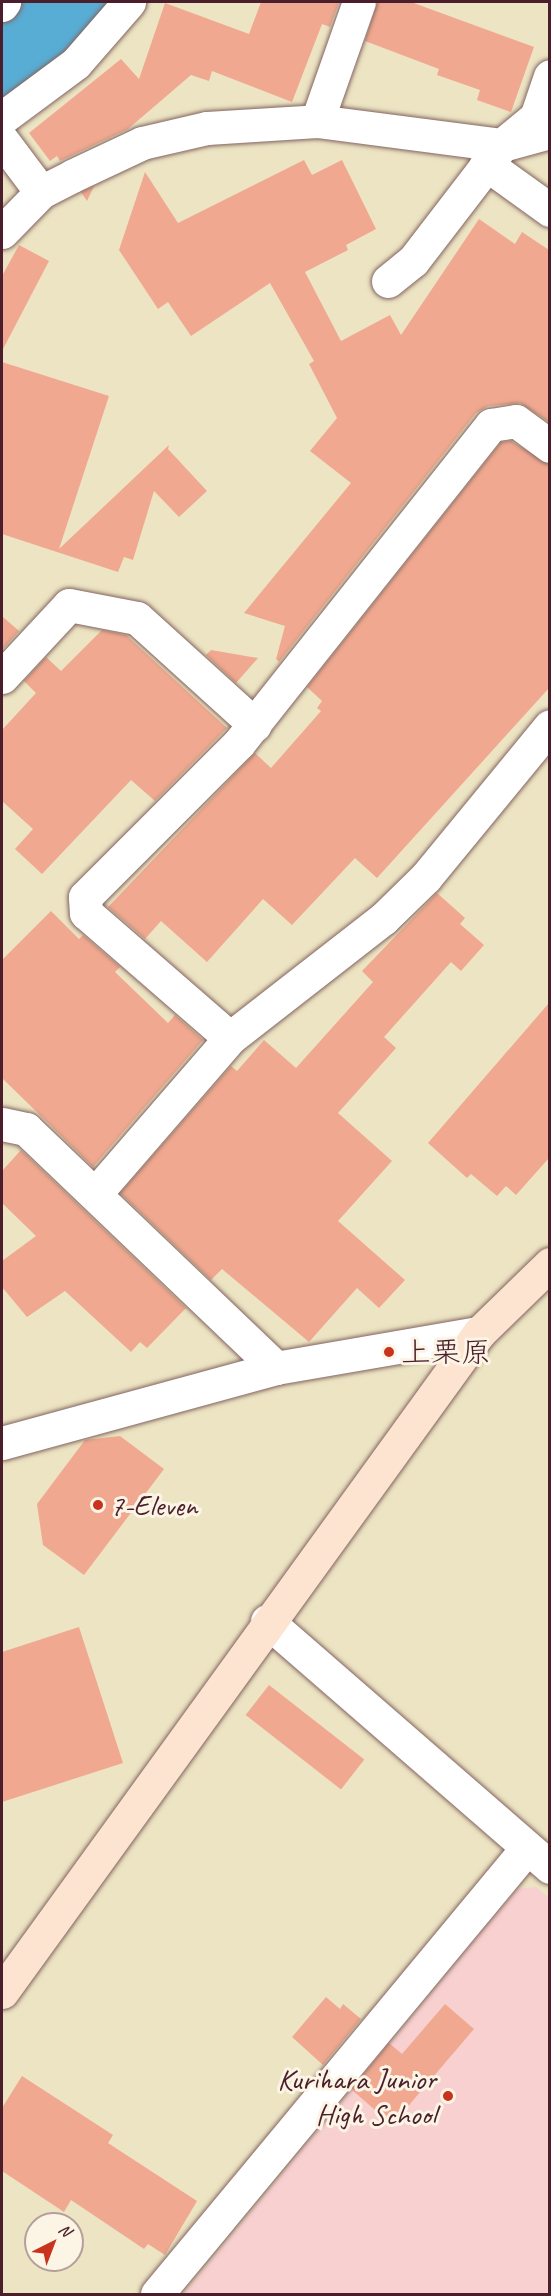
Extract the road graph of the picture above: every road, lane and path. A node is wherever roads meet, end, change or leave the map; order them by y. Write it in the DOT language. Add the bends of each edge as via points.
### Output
graph roads {
  1 [pos="129,2"];
  2 [pos="360,2"];
  3 [pos="549,76"];
  4 [pos="2,118"];
  5 [pos="317,121"];
  6 [pos="549,132"];
  7 [pos="2,140"];
  8 [pos="494,155"];
  9 [pos="41,192"];
  10 [pos="549,210"];
  11 [pos="2,231"];
  12 [pos="388,281"];
  13 [pos="549,446"];
  14 [pos="2,677"];
  15 [pos="255,725"];
  16 [pos="549,726"];
  17 [pos="230,1038"];
  18 [pos="2,1124"];
  19 [pos="95,1194"];
  20 [pos="549,1264"];
  21 [pos="479,1333"];
  22 [pos="276,1368"];
  23 [pos="2,1443"];
  24 [pos="267,1621"];
  25 [pos="538,1858"];
  26 [pos="2,1992"];
  27 [pos="157,2295"];
  1 -- 4 [label="street" via="76,63"];
  2 -- 5 [label="street"];
  3 -- 8 [label="street" via="536,117"];
  5 -- 8 [label="street"];
  5 -- 9 [label="street" via="207,128 142,143"];
  6 -- 8 [label="street"];
  7 -- 9 [label="street"];
  8 -- 10 [label="street"];
  8 -- 12 [label="street" via="413,261"];
  9 -- 11 [label="street"];
  13 -- 15 [label="street" via="516,421 491,424"];
  14 -- 15 [label="street" via="69,605 137,618"];
  15 -- 17 [label="street" via="85,897 86,913"];
  16 -- 17 [label="street" via="426,877 383,919"];
  17 -- 19 [label="street"];
  18 -- 19 [label="street" via="26,1129"];
  19 -- 22 [label="street"];
  20 -- 21 [label="street"];
  21 -- 22 [label="street"];
  21 -- 24 [label="street"];
  22 -- 23 [label="street"];
  24 -- 25 [label="street"];
  24 -- 26 [label="street"];
  25 -- 27 [label="street"];
}
